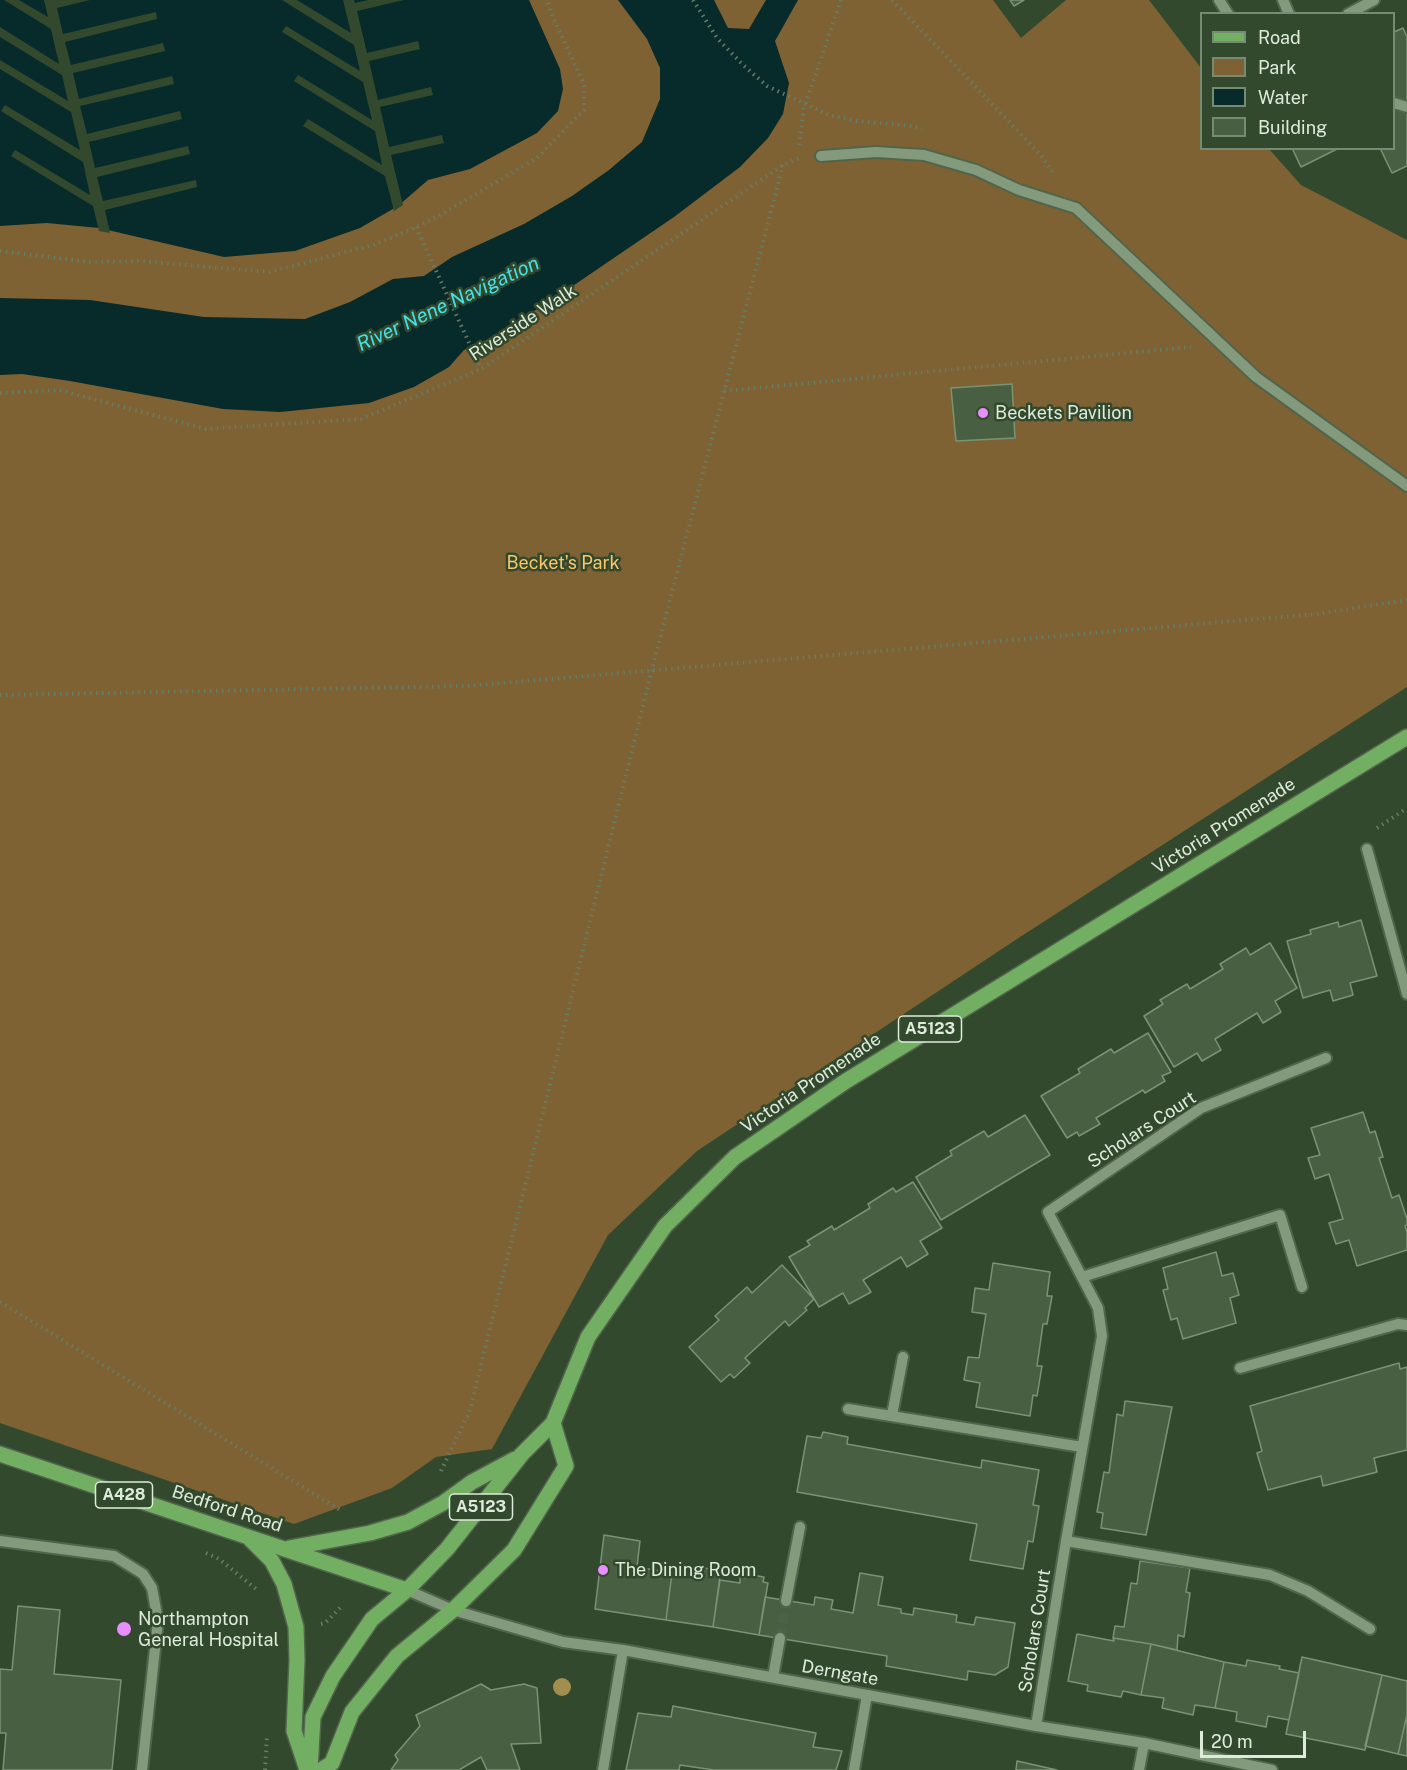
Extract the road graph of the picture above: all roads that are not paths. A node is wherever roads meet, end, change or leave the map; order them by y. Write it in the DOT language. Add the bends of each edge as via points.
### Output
graph roads {
  1 [pos="1374,0"];
  2 [pos="1352,12"];
  3 [pos="821,156"];
  4 [pos="1407,486"];
  5 [pos="1407,736"];
  6 [pos="1367,849"];
  7 [pos="1407,994"];
  8 [pos="1326,1058"];
  9 [pos="1082,1277"];
  10 [pos="1302,1287"];
  11 [pos="1407,1325"];
  12 [pos="903,1357"];
  13 [pos="1240,1368"];
  14 [pos="848,1409"];
  15 [pos="892,1415"];
  16 [pos="553,1423"];
  17 [pos="1082,1447"];
  18 [pos="0,1454"];
  19 [pos="522,1454"];
  20 [pos="800,1527"];
  21 [pos="248,1537"];
  22 [pos="0,1541"];
  23 [pos="1066,1541"];
  24 [pos="286,1549"];
  25 [pos="407,1590"];
  26 [pos="786,1600"];
  27 [pos="453,1610"];
  28 [pos="1370,1629"];
  29 [pos="780,1638"];
  30 [pos="623,1650"];
  31 [pos="772,1677"];
  32 [pos="867,1695"];
  33 [pos="1036,1726"];
  34 [pos="1144,1743"];
  35 [pos="142,1770"];
  36 [pos="309,1770"];
  37 [pos="321,1770"];
  38 [pos="603,1770"];
  39 [pos="854,1770"];
  40 [pos="1139,1770"];
  41 [pos="1272,1770"];
  1 -- 2 [label="street"];
  3 -- 4 [label="street" via="924,154 1076,208 1256,376"];
  5 -- 16 [label="main road, Victoria Promenade / A5123" via="846,1080 735,1157 665,1226 588,1337"];
  6 -- 7 [label="street"];
  8 -- 9 [label="street, Scholars Court" via="1202,1108 1048,1212"];
  9 -- 10 [label="street" via="1280,1215"];
  9 -- 17 [label="street, Scholars Court" via="1098,1308 1102,1336"];
  11 -- 13 [label="street" via="1398,1324"];
  12 -- 15 [label="street"];
  14 -- 15 [label="street"];
  15 -- 17 [label="street"];
  16 -- 19 [label="main road, Victoria Promenade / A5123"];
  16 -- 27 [label="main road" via="566,1466 514,1550"];
  17 -- 23 [label="street, Scholars Court"];
  18 -- 21 [label="main road, Bedford Road / A428"];
  19 -- 24 [label="main road" via="408,1522"];
  19 -- 25 [label="main road, Victoria Promenade / A5123" via="447,1550"];
  20 -- 26 [label="street"];
  21 -- 24 [label="main road, Bedford Road / A428"];
  21 -- 36 [label="main road, A5123" via="272,1561 284,1584 296,1628 294,1731"];
  22 -- 35 [label="street" via="114,1556 142,1574 152,1588 159,1622"];
  23 -- 28 [label="street" via="1270,1575 1308,1591"];
  23 -- 33 [label="street, Scholars Court"];
  24 -- 25 [label="main road, Bedford Road / A428"];
  25 -- 27 [label="street, Derngate"];
  25 -- 36 [label="main road, A5123" via="372,1619 333,1676 313,1718"];
  27 -- 30 [label="street, Derngate" via="563,1642"];
  27 -- 37 [label="main road" via="397,1656 352,1712 332,1763"];
  29 -- 31 [label="street"];
  30 -- 31 [label="street, Derngate"];
  30 -- 38 [label="street"];
  31 -- 32 [label="street, Derngate"];
  32 -- 33 [label="street, Derngate"];
  32 -- 39 [label="street"];
  33 -- 34 [label="street, Derngate"];
  34 -- 40 [label="street"];
  34 -- 41 [label="street, Derngate"];
}
